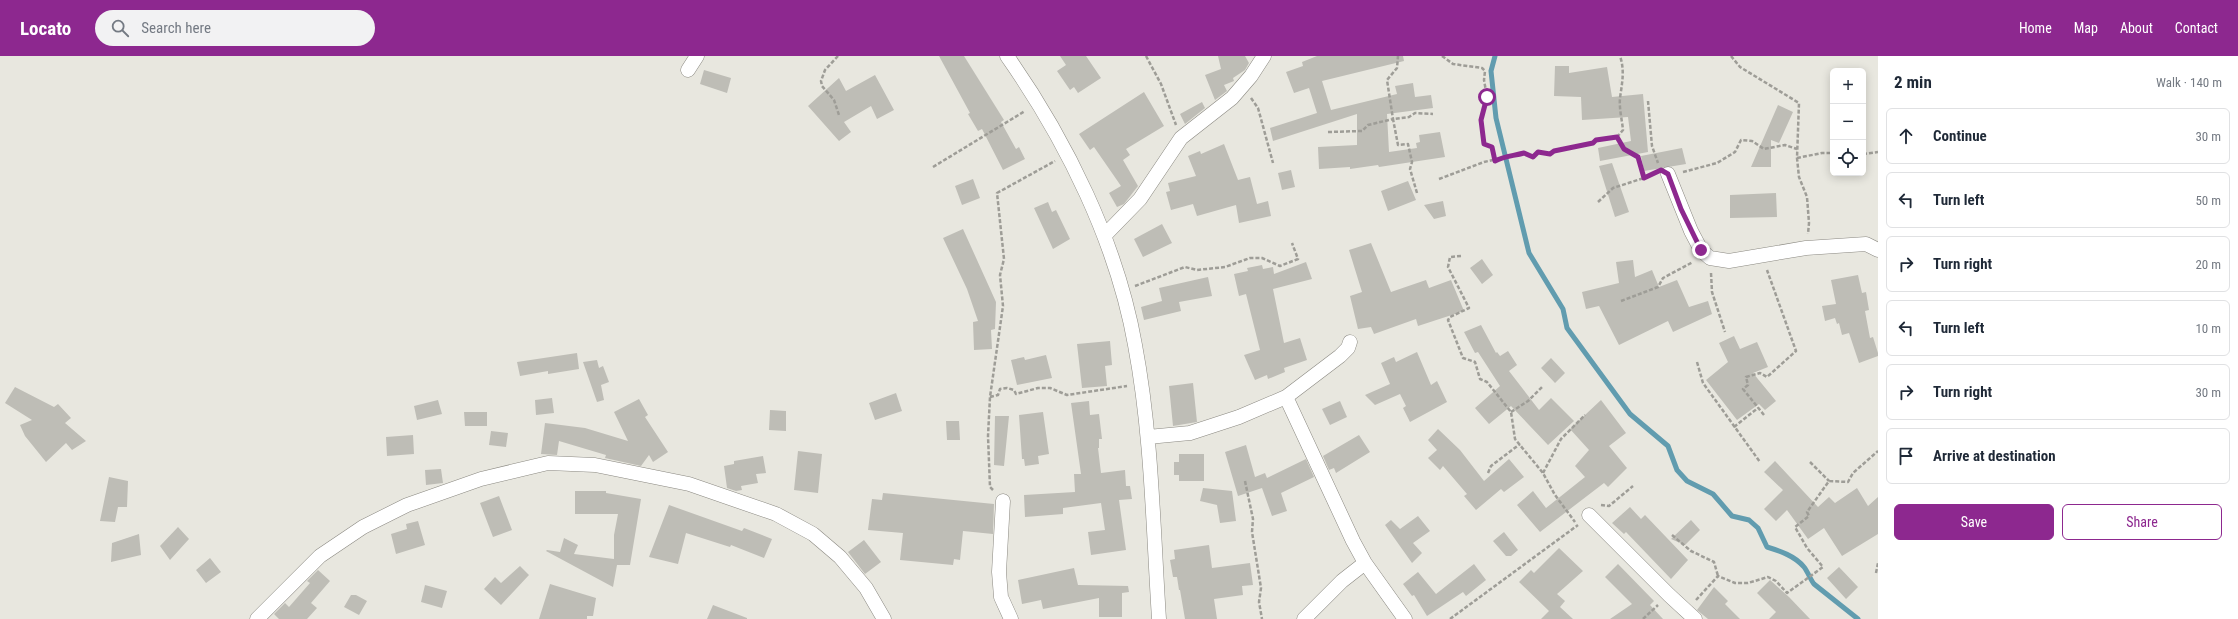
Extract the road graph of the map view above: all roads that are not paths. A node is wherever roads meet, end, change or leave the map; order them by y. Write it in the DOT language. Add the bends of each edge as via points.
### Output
graph roads {
  1 [pos="697,56"];
  2 [pos="1007,56"];
  3 [pos="1264,56"];
  4 [pos="688,70"];
  5 [pos="1665,172"];
  6 [pos="1104,236"];
  7 [pos="1878,250"];
  8 [pos="1350,342"];
  9 [pos="1286,398"];
  10 [pos="1148,437"];
  11 [pos="1003,501"];
  12 [pos="1589,515"];
  13 [pos="1365,562"];
  14 [pos="1691,614"];
  15 [pos="257,619"];
  16 [pos="884,619"];
  17 [pos="1011,619"];
  18 [pos="1159,619"];
  19 [pos="1304,619"];
  20 [pos="1405,619"];
  1 -- 4 [label="street"];
  2 -- 6 [label="street" via="1038,104 1066,155"];
  3 -- 6 [label="street" via="1243,87 1232,98 1181,138 1140,199"];
  5 -- 7 [label="street" via="1681,209 1708,257 1729,261 1806,248 1866,244"];
  6 -- 10 [label="street" via="1123,292 1135,343"];
  8 -- 9 [label="street" via="1340,356"];
  9 -- 10 [label="street" via="1190,433"];
  9 -- 13 [label="street"];
  10 -- 18 [label="street"];
  11 -- 17 [label="street" via="999,578 1001,597"];
  12 -- 14 [label="street" via="1669,596"];
  13 -- 19 [label="street"];
  13 -- 20 [label="street"];
  15 -- 16 [label="street" via="320,556 363,527 407,505 481,479 548,463 596,466 689,484 776,514 813,534 840,557 866,588"];
}
